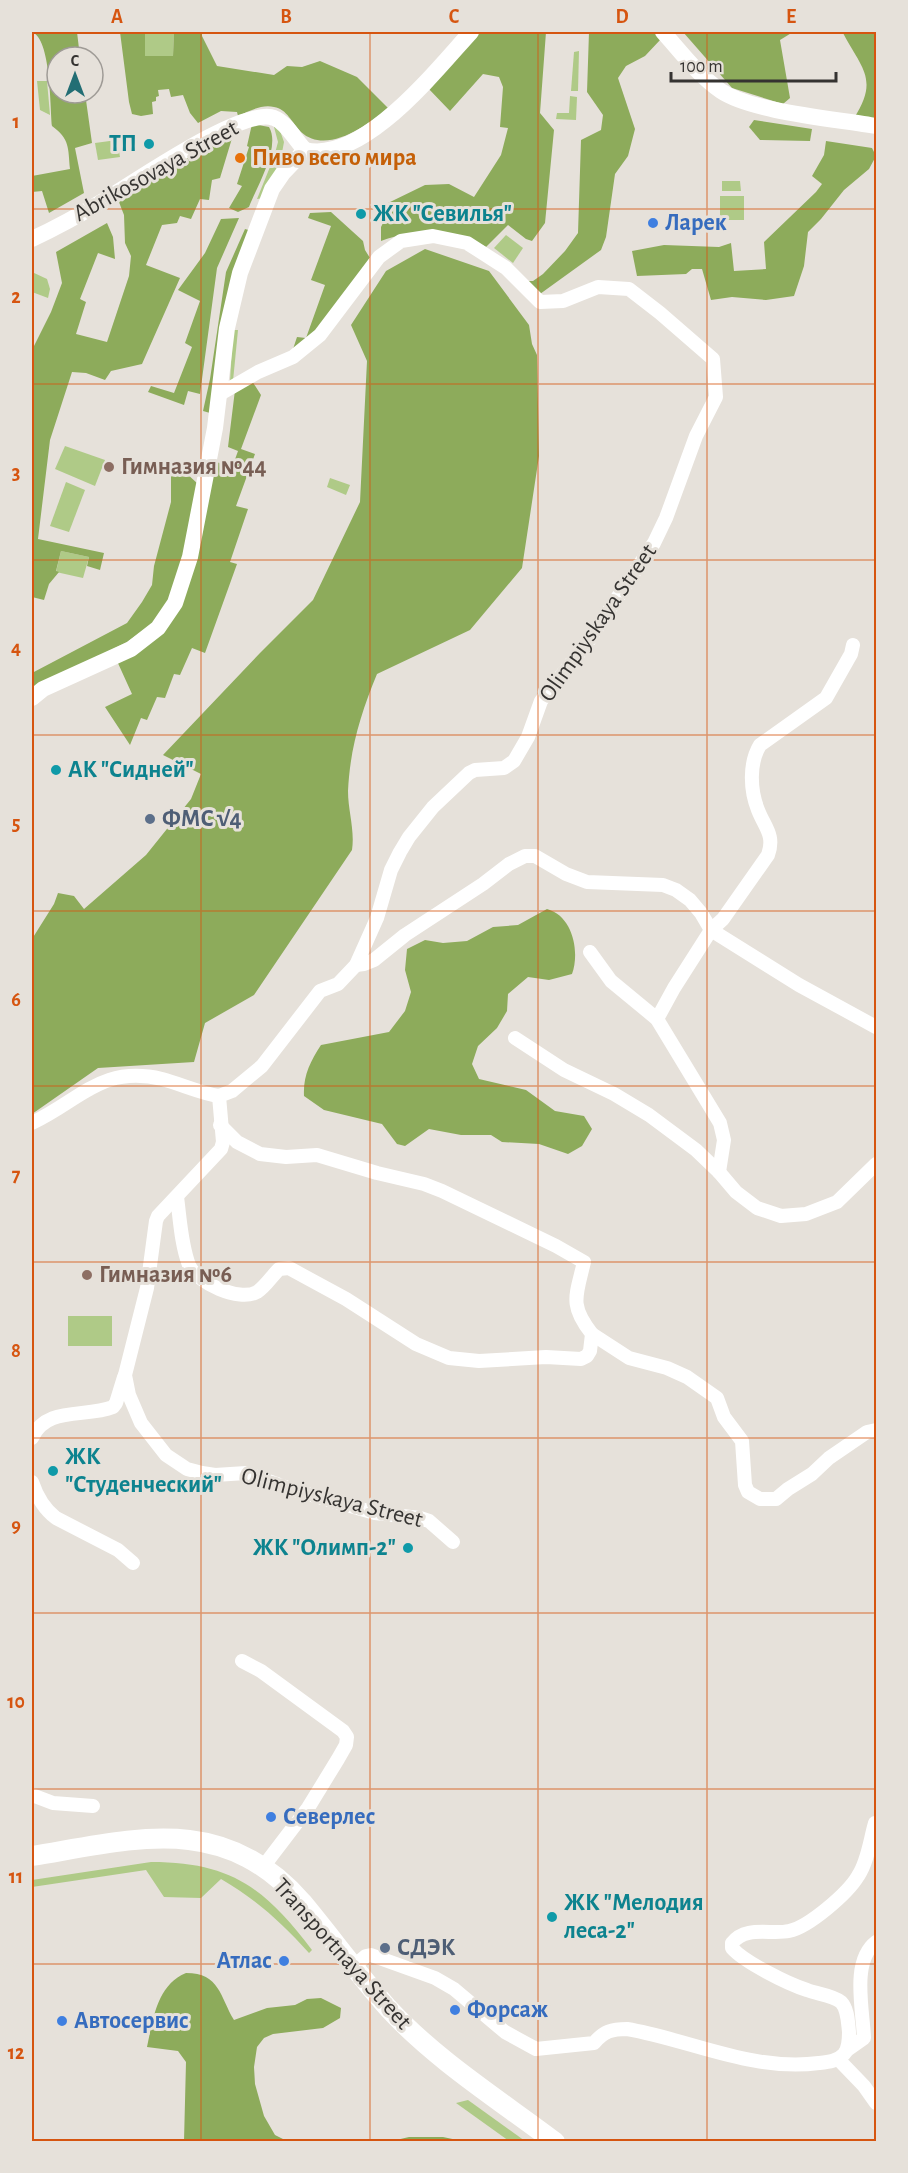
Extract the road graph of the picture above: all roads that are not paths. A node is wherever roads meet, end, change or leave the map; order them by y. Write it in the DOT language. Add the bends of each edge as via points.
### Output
graph roads {
  1 [pos="471,32"];
  2 [pos="663,32"];
  3 [pos="876,126"];
  4 [pos="305,150"];
  5 [pos="32,239"];
  6 [pos="220,394"];
  7 [pos="853,645"];
  8 [pos="32,698"];
  9 [pos="711,930"];
  10 [pos="590,952"];
  11 [pos="356,965"];
  12 [pos="657,1019"];
  13 [pos="876,1027"];
  14 [pos="515,1038"];
  15 [pos="219,1096"];
  16 [pos="32,1123"];
  17 [pos="220,1125"];
  18 [pos="876,1164"];
  19 [pos="719,1172"];
  20 [pos="177,1197"];
  21 [pos="592,1334"];
  22 [pos="125,1375"];
  23 [pos="876,1430"];
  24 [pos="32,1438"];
  25 [pos="32,1482"];
  26 [pos="453,1542"];
  27 [pos="133,1563"];
  28 [pos="242,1661"];
  29 [pos="32,1795"];
  30 [pos="93,1806"];
  31 [pos="875,1823"];
  32 [pos="32,1856"];
  33 [pos="262,1867"];
  34 [pos="876,1942"];
  35 [pos="354,1966"];
  36 [pos="842,2055"];
  37 [pos="876,2103"];
  38 [pos="555,2142"];
  1 -- 4 [label="street" via="400,108 374,130 332,151"];
  2 -- 3 [label="street" via="696,70 723,92 750,103"];
  4 -- 5 [label="street, Abrikosovaya Street" via="274,118 249,119 194,145"];
  4 -- 6 [label="street" via="272,189 240,273 227,328"];
  6 -- 8 [label="street" via="190,557 175,603 158,628 131,650 43,689"];
  6 -- 11 [label="street, Olimpiyskaya Street" via="293,357 320,335 379,256 401,241 433,236 467,243 497,261 540,302 563,301 597,287 628,289 713,359 716,397 696,436 654,543 587,643 541,701 514,761 504,768 469,773 433,807 409,837 392,870"];
  7 -- 9 [label="street" via="826,698 760,745 754,754 753,799 771,836 771,845 723,919"];
  9 -- 11 [label="street, Olimpiyskaya Street" via="702,913 676,890 663,885 587,882 545,860 525,856 405,935 374,960"];
  9 -- 12 [label="street"];
  9 -- 13 [label="street, Olimpiyskaya Street"];
  10 -- 12 [label="street" via="611,981"];
  11 -- 15 [label="street, Olimpiyskaya Street" via="338,984 320,991 262,1066"];
  12 -- 19 [label="street" via="720,1123 724,1140"];
  14 -- 19 [label="street" via="564,1071 649,1115"];
  15 -- 16 [label="street" via="159,1079 111,1078"];
  15 -- 17 [label="street, Olimpiyskaya Street"];
  17 -- 20 [label="street, Olimpiyskaya Street" via="221,1149"];
  17 -- 21 [label="street" via="252,1151 272,1156 317,1155 424,1184 556,1245 584,1263 575,1298 577,1312"];
  18 -- 19 [label="street" via="837,1202 806,1214 781,1216 757,1208"];
  20 -- 21 [label="street" via="190,1267 215,1287 236,1295 259,1291 279,1269 289,1268 416,1344 464,1361 581,1359 590,1351"];
  20 -- 22 [label="street, Olimpiyskaya Street" via="156,1221 147,1288"];
  21 -- 23 [label="street" via="629,1358 687,1377 717,1398 724,1417 742,1441 745,1485 748,1492 760,1499 776,1499 829,1458"];
  22 -- 24 [label="street" via="113,1407 51,1418 41,1423"];
  22 -- 26 [label="street, Olimpiyskaya Street" via="141,1423 166,1455 187,1469 215,1474 246,1473 375,1513 420,1518"];
  25 -- 27 [label="street" via="37,1496 56,1518 118,1550"];
  28 -- 33 [label="street" via="261,1671 347,1737 308,1808"];
  29 -- 30 [label="street" via="52,1803"];
  31 -- 36 [label="street" via="861,1869 846,1892 791,1931 748,1932 732,1942 736,1954 766,1971 840,2001 848,2019 849,2043"];
  32 -- 33 [label="main road, Transportnaya Street" via="121,1841 183,1838 221,1846"];
  33 -- 35 [label="main road, Transportnaya Street" via="301,1901"];
  34 -- 36 [label="street" via="862,1960 860,1974 864,2038"];
  35 -- 36 [label="street" via="371,1955 435,1978 505,2032 536,2049 594,2043 602,2033 627,2029 772,2064 810,2064"];
  35 -- 38 [label="main road, Transportnaya Street" via="428,2048"];
  36 -- 37 [label="street"];
}
